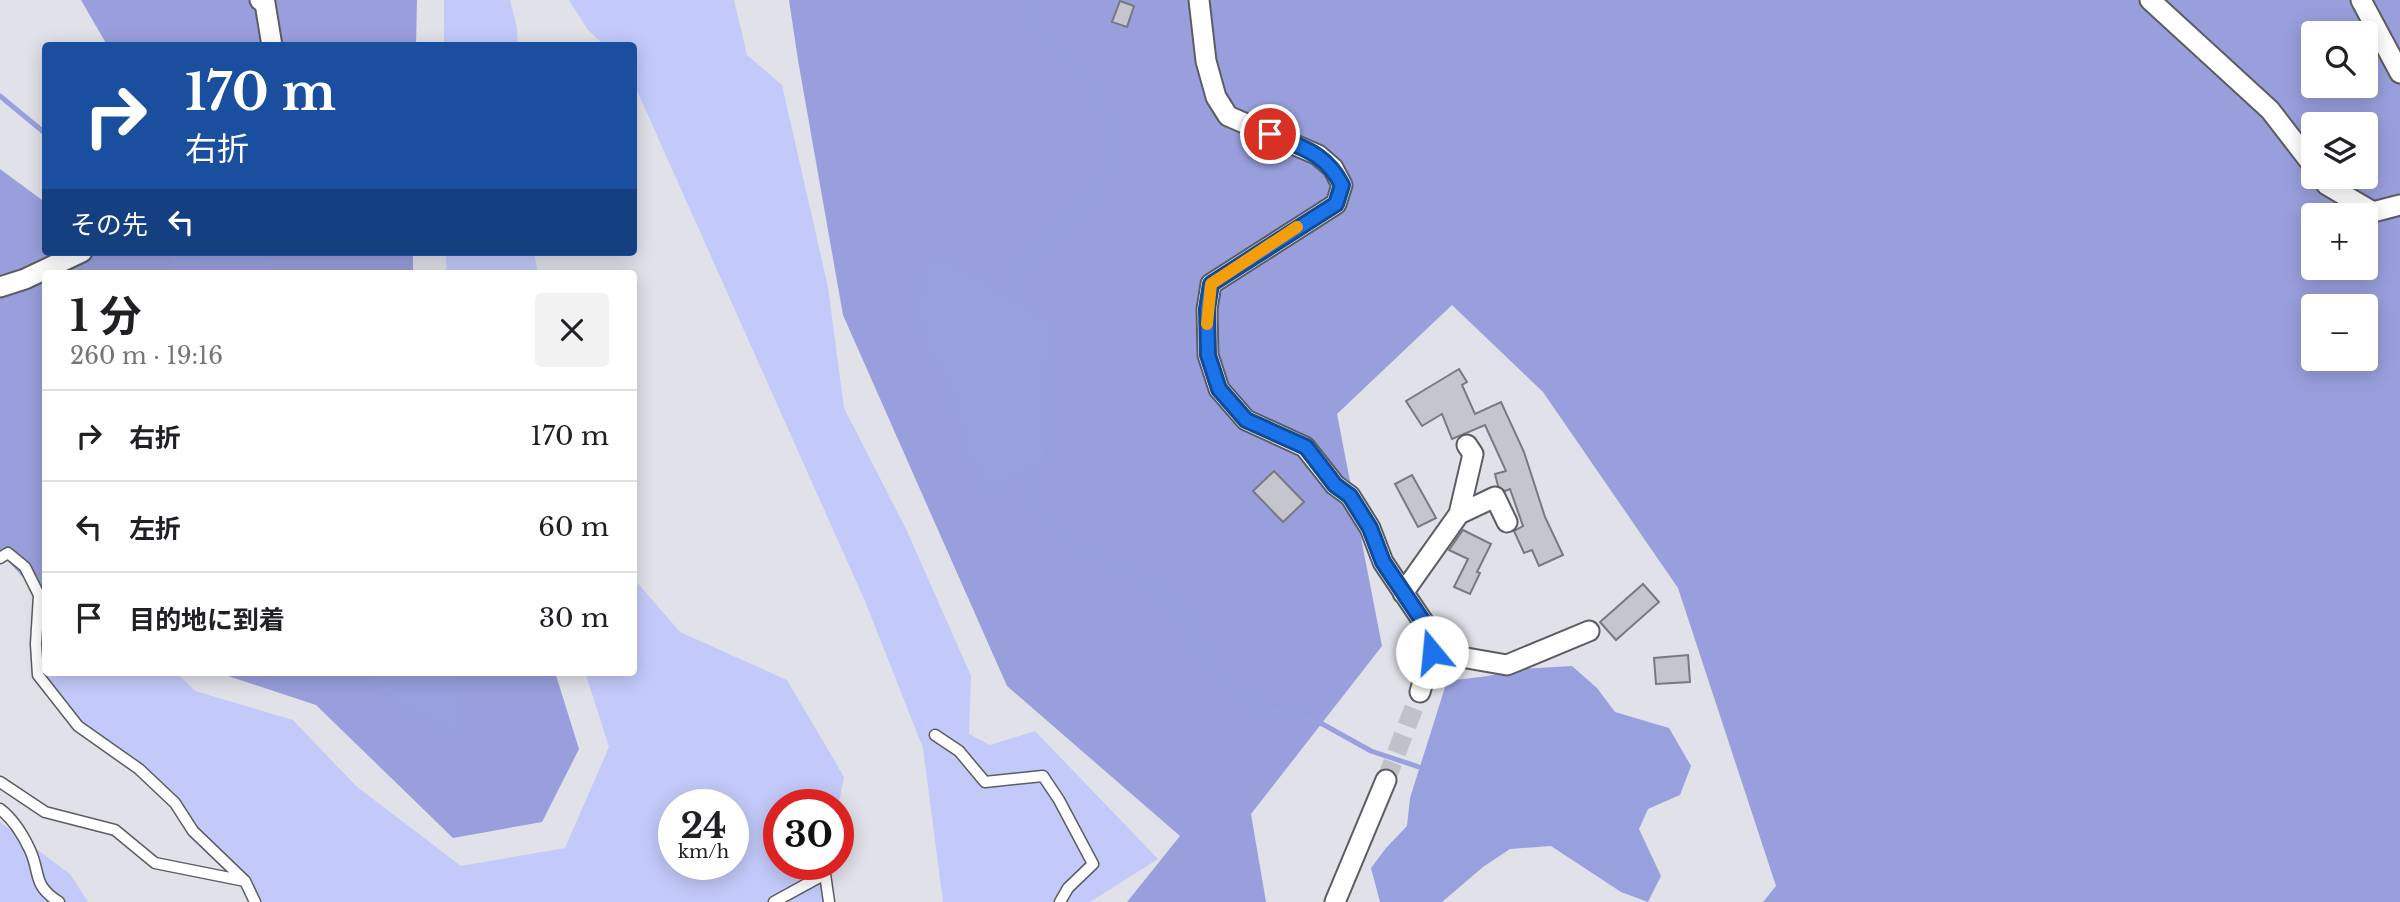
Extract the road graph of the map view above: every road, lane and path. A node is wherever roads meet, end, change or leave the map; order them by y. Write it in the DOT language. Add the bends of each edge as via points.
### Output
graph roads {
  1 [pos="261,0"];
  2 [pos="1199,0"];
  3 [pos="2150,0"];
  4 [pos="2361,0"];
  5 [pos="271,42"];
  6 [pos="2400,73"];
  7 [pos="2301,150"];
  8 [pos="2335,189"];
  9 [pos="2400,205"];
  10 [pos="73,256"];
  11 [pos="43,270"];
  12 [pos="42,271"];
  13 [pos="0,287"];
  14 [pos="1467,445"];
  15 [pos="1459,514"];
  16 [pos="1507,522"];
  17 [pos="0,558"];
  18 [pos="1404,593"];
  19 [pos="1589,631"];
  20 [pos="1432,652"];
  21 [pos="1420,692"];
  22 [pos="935,735"];
  23 [pos="1386,780"];
  24 [pos="0,782"];
  25 [pos="0,809"];
  26 [pos="245,881"];
  27 [pos="59,902"];
  28 [pos="255,902"];
  29 [pos="774,902"];
  30 [pos="829,902"];
  31 [pos="1060,902"];
  32 [pos="1335,902"];
  1 -- 5 [label="street"];
  2 -- 18 [label="street" via="1206,61 1216,97 1228,116 1318,155 1333,168 1342,185 1336,204 1211,284 1208,355 1219,389 1246,420 1306,447 1335,485 1350,496"];
  3 -- 7 [label="street" via="2270,110"];
  4 -- 6 [label="street"];
  8 -- 9 [label="street" via="2373,212"];
  10 -- 11 [label="street"];
  12 -- 13 [label="street"];
  14 -- 15 [label="street" via="1473,454"];
  15 -- 16 [label="street" via="1495,497"];
  15 -- 18 [label="street"];
  17 -- 26 [label="lane" via="8,553 25,567 38,595 37,675 78,726 139,769"];
  18 -- 20 [label="street" via="1428,629"];
  19 -- 20 [label="street" via="1507,665"];
  20 -- 21 [label="street"];
  22 -- 31 [label="lane" via="959,751 985,782 1043,776 1093,864"];
  23 -- 32 [label="street"];
  24 -- 26 [label="lane" via="45,812 115,830 155,863"];
  25 -- 27 [label="lane" via="31,851 46,894"];
  26 -- 28 [label="lane"];
  29 -- 30 [label="lane" via="825,874"];
}
